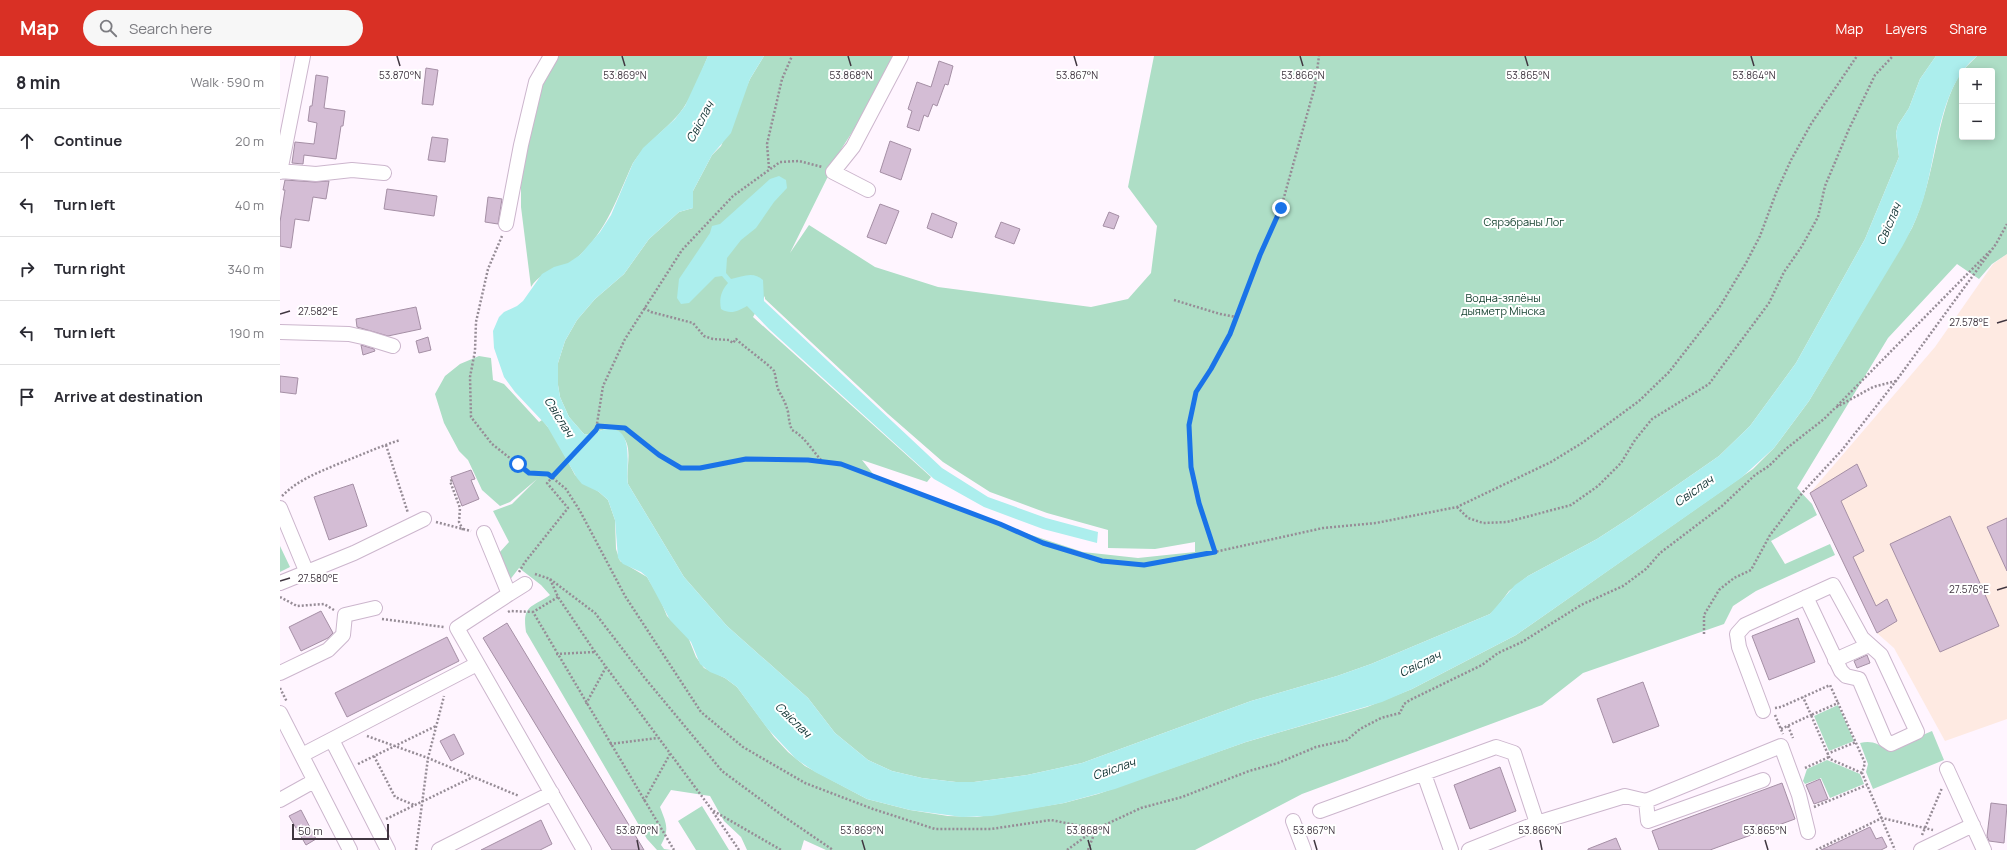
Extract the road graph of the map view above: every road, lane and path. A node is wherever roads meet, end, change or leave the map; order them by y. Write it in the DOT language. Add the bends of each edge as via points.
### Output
graph roads {
  1 [pos="303,56"];
  2 [pos="552,56"];
  3 [pos="792,56"];
  4 [pos="902,56"];
  5 [pos="1319,56"];
  6 [pos="1857,56"];
  7 [pos="1893,56"];
  8 [pos="769,169"];
  9 [pos="280,171"];
  10 [pos="833,172"];
  11 [pos="384,173"];
  12 [pos="868,190"];
  13 [pos="506,224"];
  14 [pos="2007,224"];
  15 [pos="1996,244"];
  16 [pos="1174,300"];
  17 [pos="644,308"];
  18 [pos="1236,317"];
  19 [pos="280,332"];
  20 [pos="393,346"];
  21 [pos="1896,381"];
  22 [pos="1835,408"];
  23 [pos="598,426"];
  24 [pos="400,440"];
  25 [pos="386,445"];
  26 [pos="822,461"];
  27 [pos="553,475"];
  28 [pos="452,480"];
  29 [pos="280,498"];
  30 [pos="1456,507"];
  31 [pos="280,508"];
  32 [pos="409,516"];
  33 [pos="424,519"];
  34 [pos="463,530"];
  35 [pos="484,532"];
  36 [pos="1215,552"];
  37 [pos="525,562"];
  38 [pos="521,570"];
  39 [pos="307,573"];
  40 [pos="550,579"];
  41 [pos="280,583"];
  42 [pos="525,584"];
  43 [pos="510,594"];
  44 [pos="558,597"];
  45 [pos="1806,597"];
  46 [pos="375,608"];
  47 [pos="533,612"];
  48 [pos="504,615"];
  49 [pos="1704,634"];
  50 [pos="1869,645"];
  51 [pos="594,652"];
  52 [pos="556,654"];
  53 [pos="1835,660"];
  54 [pos="477,664"];
  55 [pos="606,667"];
  56 [pos="280,673"];
  57 [pos="450,693"];
  58 [pos="1803,697"];
  59 [pos="1838,703"];
  60 [pos="586,704"];
  61 [pos="1763,711"];
  62 [pos="280,713"];
  63 [pos="1811,715"];
  64 [pos="436,726"];
  65 [pos="1781,729"];
  66 [pos="350,730"];
  67 [pos="1783,736"];
  68 [pos="658,738"];
  69 [pos="332,740"];
  70 [pos="1856,742"];
  71 [pos="610,744"];
  72 [pos="395,745"];
  73 [pos="670,754"];
  74 [pos="302,755"];
  75 [pos="374,756"];
  76 [pos="1828,756"];
  77 [pos="428,758"];
  78 [pos="1805,768"];
  79 [pos="346,769"];
  80 [pos="1948,770"];
  81 [pos="1862,773"];
  82 [pos="1424,774"];
  83 [pos="473,777"];
  84 [pos="1763,780"];
  85 [pos="314,781"];
  86 [pos="1867,785"];
  87 [pos="552,793"];
  88 [pos="280,800"];
  89 [pos="644,801"];
  90 [pos="1646,801"];
  91 [pos="1809,801"];
  92 [pos="422,802"];
  93 [pos="534,802"];
  94 [pos="414,805"];
  95 [pos="712,810"];
  96 [pos="1320,811"];
  97 [pos="1882,818"];
  98 [pos="1294,821"];
  99 [pos="1538,823"];
  100 [pos="375,824"];
  101 [pos="1973,825"];
  102 [pos="1924,828"];
  103 [pos="1096,829"];
  104 [pos="1808,832"];
  105 [pos="1952,835"];
  106 [pos="1921,836"];
  107 [pos="350,850"];
  108 [pos="388,850"];
  109 [pos="416,850"];
  110 [pos="439,850"];
  111 [pos="584,850"];
  112 [pos="674,850"];
  113 [pos="739,850"];
  114 [pos="781,850"];
  115 [pos="833,850"];
  116 [pos="1068,850"];
  117 [pos="1088,850"];
  118 [pos="1304,850"];
  119 [pos="1451,850"];
  120 [pos="1469,850"];
  121 [pos="1816,850"];
  122 [pos="1895,850"];
  123 [pos="1921,850"];
  124 [pos="1984,850"];
  1 -- 9 [label="street"];
  2 -- 13 [label="street" via="536,82"];
  3 -- 8 [label="path" via="782,79 767,144"];
  4 -- 10 [label="street" via="853,147"];
  5 -- 18 [label="path" via="1315,86 1281,208"];
  6 -- 30 [label="path" via="1811,124 1791,160 1746,264 1719,308 1669,372 1639,402 1582,443 1544,465"];
  7 -- 30 [label="path" via="1875,75 1825,186 1818,217 1802,246 1784,272 1769,303 1709,384 1652,419 1621,463 1598,486 1571,505 1507,522 1483,523 1468,518"];
  8 -- 10 [label="path" via="780,162 798,161 818,165"];
  8 -- 17 [label="path" via="734,196 682,250"];
  9 -- 11 [label="street" via="316,174 352,170"];
  10 -- 12 [label="street"];
  13 -- 27 [label="path" via="488,269 476,322 470,377 472,417 492,444 529,473"];
  14 -- 15 [label="path"];
  15 -- 21 [label="path"];
  15 -- 22 [label="path"];
  16 -- 18 [label="path"];
  17 -- 23 [label="path" via="625,338 603,386"];
  17 -- 26 [label="path" via="692,323 704,336 733,343 736,339 773,370 778,389 785,400 792,430 800,434"];
  18 -- 36 [label="path" via="1230,334 1196,392 1189,425 1191,467 1199,503"];
  19 -- 20 [label="street" via="349,334"];
  21 -- 22 [label="path" via="1873,388"];
  21 -- 49 [label="path" via="1770,535 1751,570 1734,578 1719,590 1704,615"];
  22 -- 103 [label="path" via="1722,506 1660,553 1646,569 1623,586 1581,605 1482,665 1410,700 1404,704 1400,713 1381,718 1360,729 1347,740 1316,747 1182,797 1142,808"];
  23 -- 26 [label="path" via="625,428 659,455 681,468 700,468 746,459"];
  23 -- 27 [label="path"];
  24 -- 25 [label="path"];
  25 -- 29 [label="path" via="312,474"];
  25 -- 32 [label="path"];
  26 -- 36 [label="path" via="841,464 1000,524 1043,543 1102,561 1144,565"];
  27 -- 37 [label="path" via="546,482 568,508"];
  27 -- 103 [label="path" via="580,511 625,596 701,712 743,747 805,783 873,809 935,828 991,829 1051,820"];
  28 -- 34 [label="path" via="450,481 462,507 459,522"];
  30 -- 36 [label="path" via="1376,523 1323,528"];
  31 -- 39 [label="street"];
  33 -- 34 [label="path"];
  33 -- 39 [label="street"];
  34 -- 35 [label="path"];
  35 -- 43 [label="street"];
  38 -- 40 [label="path"];
  39 -- 41 [label="street"];
  40 -- 44 [label="path"];
  40 -- 115 [label="path" via="595,613 722,771"];
  42 -- 43 [label="street"];
  43 -- 54 [label="street" via="456,628"];
  44 -- 47 [label="path"];
  44 -- 51 [label="path"];
  45 -- 50 [label="street" via="1833,585 1862,638"];
  45 -- 53 [label="street"];
  45 -- 61 [label="street" via="1745,625 1737,634 1739,647"];
  46 -- 56 [label="street" via="345,615 343,635 328,650"];
  47 -- 48 [label="path" via="510,611"];
  47 -- 52 [label="path"];
  50 -- 53 [label="street"];
  50 -- 53 [label="street" via="1881,655 1917,732 1891,744 1885,740 1859,680 1846,676"];
  51 -- 52 [label="path"];
  51 -- 55 [label="path"];
  52 -- 60 [label="path"];
  54 -- 66 [label="street"];
  54 -- 87 [label="street"];
  55 -- 60 [label="path"];
  55 -- 68 [label="path"];
  57 -- 64 [label="path" via="443,696"];
  58 -- 59 [label="path" via="1830,685"];
  58 -- 63 [label="path"];
  58 -- 65 [label="path" via="1773,708"];
  59 -- 63 [label="path"];
  59 -- 70 [label="path"];
  60 -- 71 [label="path"];
  62 -- 74 [label="street"];
  63 -- 65 [label="path"];
  63 -- 76 [label="path"];
  64 -- 72 [label="path"];
  64 -- 77 [label="path"];
  65 -- 67 [label="path"];
  66 -- 69 [label="street"];
  66 -- 72 [label="path"];
  68 -- 71 [label="path"];
  68 -- 73 [label="path"];
  69 -- 74 [label="street"];
  69 -- 79 [label="street"];
  70 -- 76 [label="path"];
  70 -- 81 [label="path" via="1865,763"];
  71 -- 89 [label="path"];
  72 -- 75 [label="path"];
  72 -- 77 [label="path"];
  73 -- 89 [label="path"];
  73 -- 95 [label="path"];
  74 -- 85 [label="street"];
  75 -- 79 [label="path"];
  75 -- 94 [label="path" via="395,797"];
  76 -- 78 [label="path"];
  76 -- 81 [label="path"];
  77 -- 83 [label="path"];
  77 -- 92 [label="path"];
  79 -- 100 [label="street"];
  80 -- 101 [label="street"];
  80 -- 102 [label="path"];
  81 -- 86 [label="path"];
  82 -- 96 [label="street"];
  82 -- 99 [label="street" via="1496,747 1514,753"];
  82 -- 119 [label="street"];
  83 -- 92 [label="path"];
  83 -- 93 [label="path"];
  84 -- 90 [label="street" via="1648,821"];
  85 -- 88 [label="street"];
  85 -- 107 [label="street"];
  86 -- 91 [label="path" via="1812,808"];
  86 -- 97 [label="path"];
  87 -- 93 [label="street"];
  87 -- 111 [label="street"];
  89 -- 112 [label="path"];
  90 -- 99 [label="street" via="1625,796"];
  90 -- 104 [label="street" via="1781,746 1799,795"];
  92 -- 94 [label="path"];
  92 -- 109 [label="path"];
  93 -- 110 [label="street"];
  94 -- 100 [label="path"];
  95 -- 113 [label="path"];
  95 -- 114 [label="path"];
  97 -- 102 [label="path"];
  97 -- 121 [label="path"];
  97 -- 122 [label="path"];
  98 -- 118 [label="street"];
  99 -- 120 [label="street"];
  100 -- 108 [label="street"];
  101 -- 105 [label="street"];
  101 -- 124 [label="street"];
  102 -- 105 [label="path"];
  102 -- 106 [label="path"];
  103 -- 116 [label="path"];
  103 -- 117 [label="path"];
  105 -- 123 [label="street"];
}
